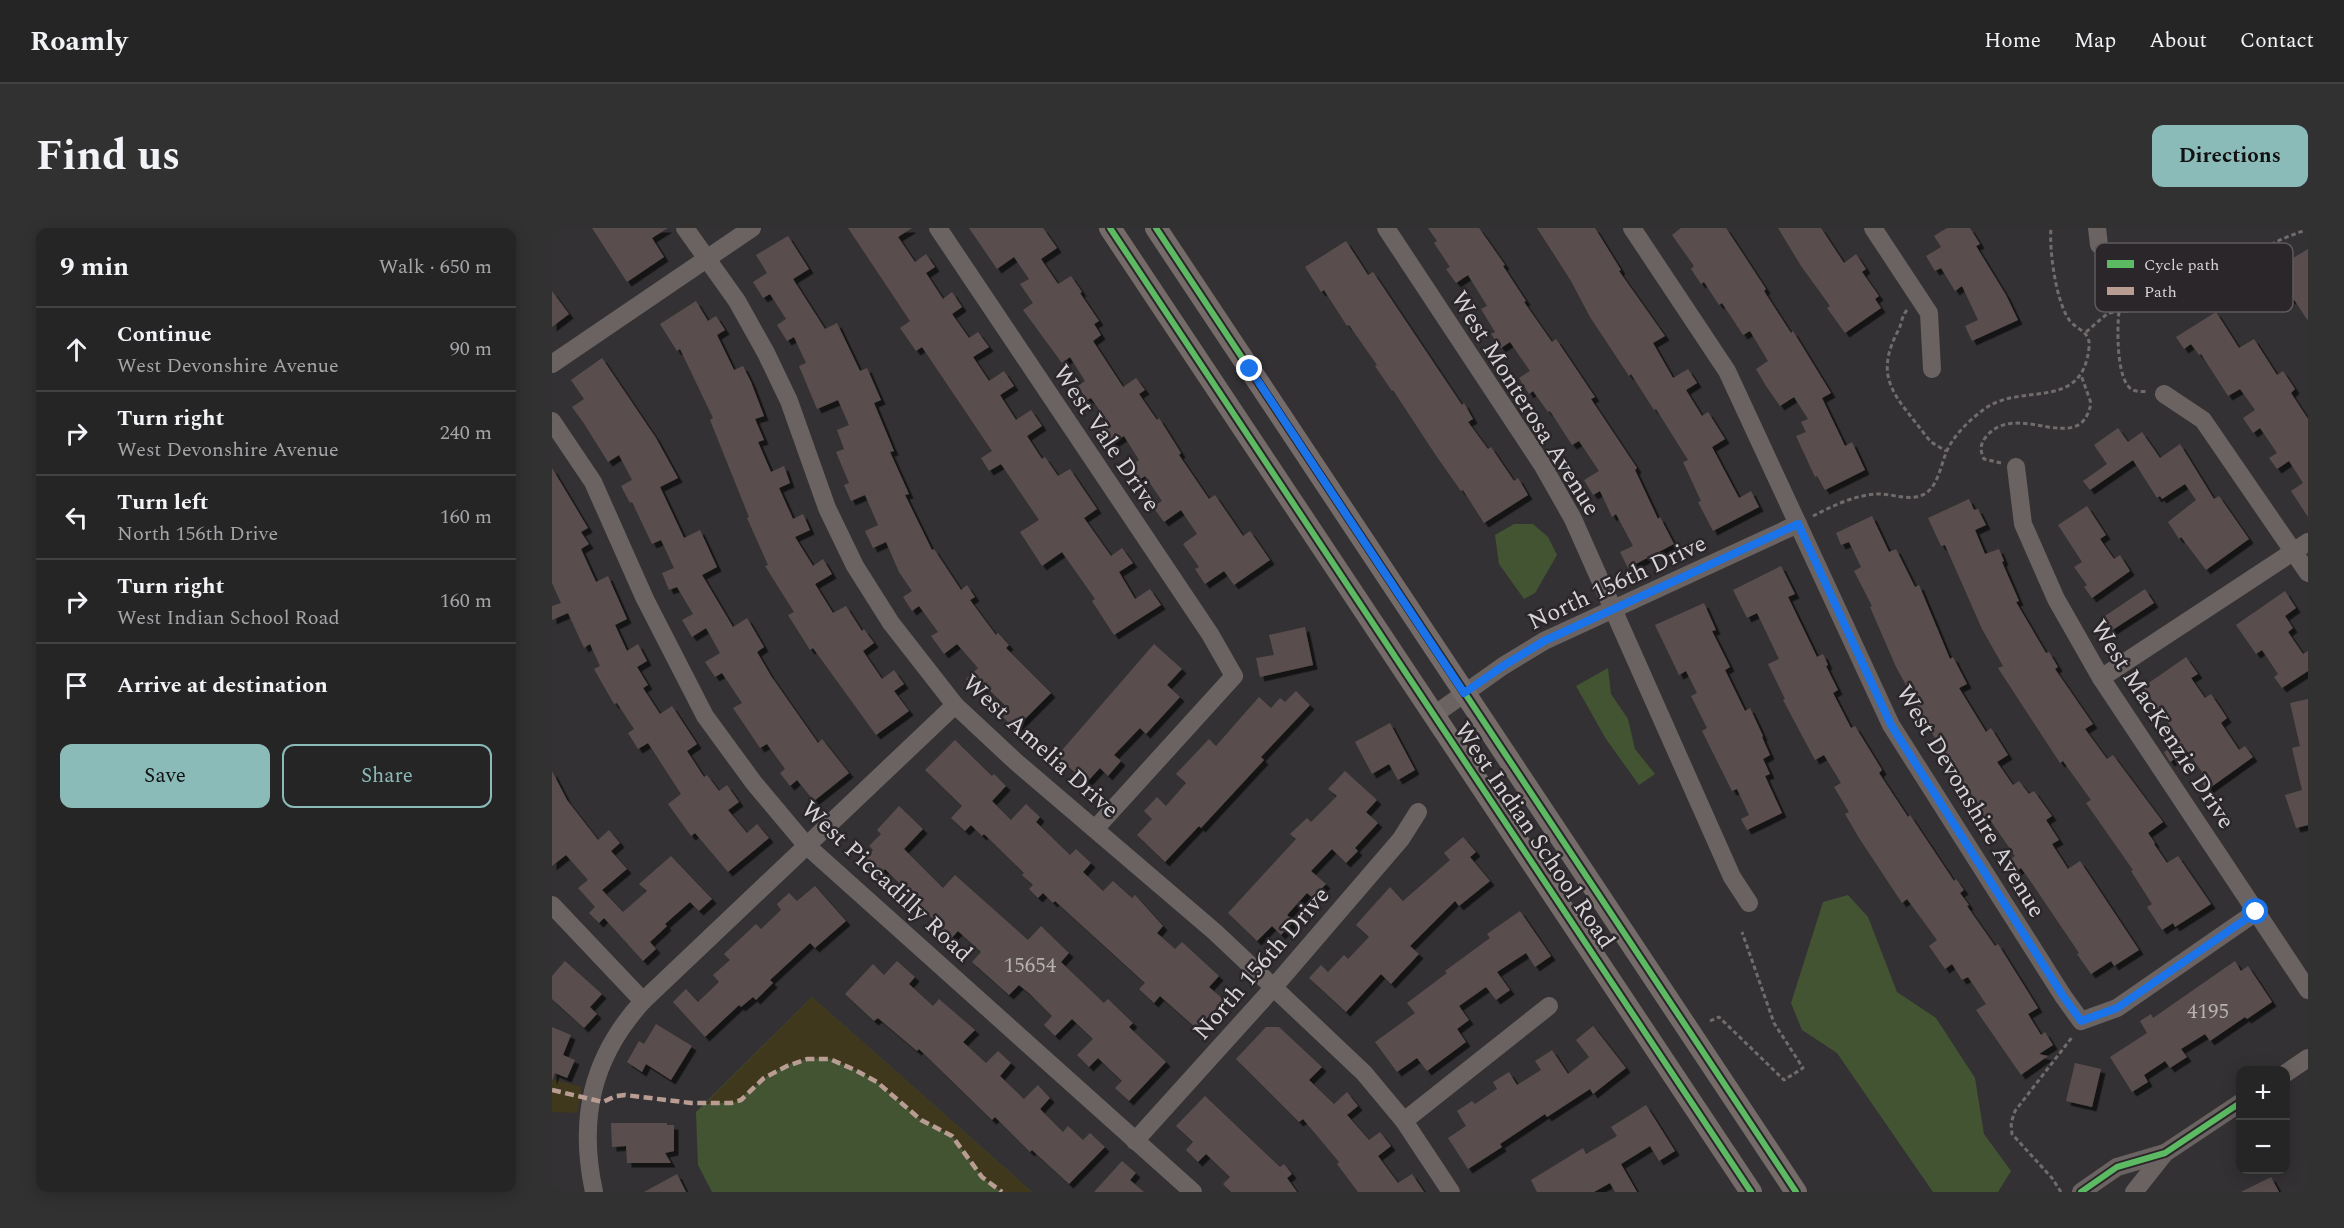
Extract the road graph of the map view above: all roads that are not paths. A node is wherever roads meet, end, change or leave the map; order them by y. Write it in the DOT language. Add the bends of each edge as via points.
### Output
graph roads {
  1 [pos="685,228"];
  2 [pos="752,228"];
  3 [pos="938,228"];
  4 [pos="1110,228"];
  5 [pos="1156,228"];
  6 [pos="1386,228"];
  7 [pos="1632,228"];
  8 [pos="1873,228"];
  9 [pos="706,260"];
  10 [pos="552,364"];
  11 [pos="1932,369"];
  12 [pos="2164,394"];
  13 [pos="552,421"];
  14 [pos="2016,467"];
  15 [pos="1798,524"];
  16 [pos="2301,546"];
  17 [pos="2308,573"];
  18 [pos="1613,609"];
  19 [pos="2101,678"];
  20 [pos="1464,693"];
  21 [pos="955,705"];
  22 [pos="1434,715"];
  23 [pos="1418,812"];
  24 [pos="1095,829"];
  25 [pos="806,845"];
  26 [pos="1749,903"];
  27 [pos="552,905"];
  28 [pos="2256,912"];
  29 [pos="1274,987"];
  30 [pos="2308,990"];
  31 [pos="643,1001"];
  32 [pos="1549,1006"];
  33 [pos="2308,1058"];
  34 [pos="2290,1070"];
  35 [pos="2236,1106"];
  36 [pos="1404,1121"];
  37 [pos="1135,1141"];
  38 [pos="2165,1153"];
  39 [pos="594,1192"];
  40 [pos="1193,1192"];
  41 [pos="1451,1192"];
  42 [pos="1751,1192"];
  43 [pos="1796,1192"];
  44 [pos="2081,1192"];
  45 [pos="2134,1192"];
  1 -- 9 [label="street, West Amelia Drive"];
  2 -- 9 [label="street"];
  3 -- 24 [label="street, West Vale Drive" via="1210,634 1234,676"];
  4 -- 22 [label="main road, West Indian School Road"];
  5 -- 20 [label="main road, West Indian School Road"];
  6 -- 18 [label="street, West Monterosa Avenue" via="1553,483"];
  7 -- 15 [label="street, West Devonshire Avenue" via="1727,371"];
  8 -- 11 [label="street" via="1929,313"];
  9 -- 10 [label="street"];
  9 -- 21 [label="street, West Amelia Drive" via="737,301 766,353 789,401 827,508 855,566 891,623"];
  12 -- 16 [label="street" via="2203,420"];
  13 -- 25 [label="street, West Piccadilly Road" via="593,482 645,599 705,716"];
  14 -- 19 [label="street, West MacKenzie Drive" via="2023,524 2056,598"];
  15 -- 18 [label="street, North 156th Drive"];
  15 -- 28 [label="street, West Devonshire Avenue" via="1891,725 2081,1021 2117,1008"];
  16 -- 17 [label="street"];
  16 -- 19 [label="street"];
  18 -- 20 [label="street, North 156th Drive" via="1536,645"];
  18 -- 26 [label="street, West Monterosa Avenue" via="1732,877"];
  19 -- 28 [label="street, West MacKenzie Drive"];
  20 -- 22 [label="street, North 156th Drive"];
  20 -- 43 [label="main road, West Indian School Road"];
  21 -- 24 [label="street, West Amelia Drive"];
  21 -- 25 [label="street"];
  22 -- 42 [label="main road, West Indian School Road"];
  23 -- 29 [label="street, North 156th Drive" via="1401,839"];
  24 -- 29 [label="street, West Amelia Drive"];
  25 -- 31 [label="street"];
  25 -- 37 [label="street, West Piccadilly Road"];
  27 -- 31 [label="street"];
  28 -- 30 [label="street, West MacKenzie Drive"];
  29 -- 36 [label="street, West Amelia Drive" via="1364,1072"];
  29 -- 37 [label="street, North 156th Drive"];
  31 -- 39 [label="street" via="615,1035 593,1088 588,1126"];
  32 -- 36 [label="street"];
  33 -- 34 [label="street"];
  35 -- 38 [label="street"];
  36 -- 41 [label="street, West Amelia Drive"];
  37 -- 40 [label="street, West Piccadilly Road"];
  38 -- 44 [label="street" via="2117,1167"];
  38 -- 45 [label="street"];
}
